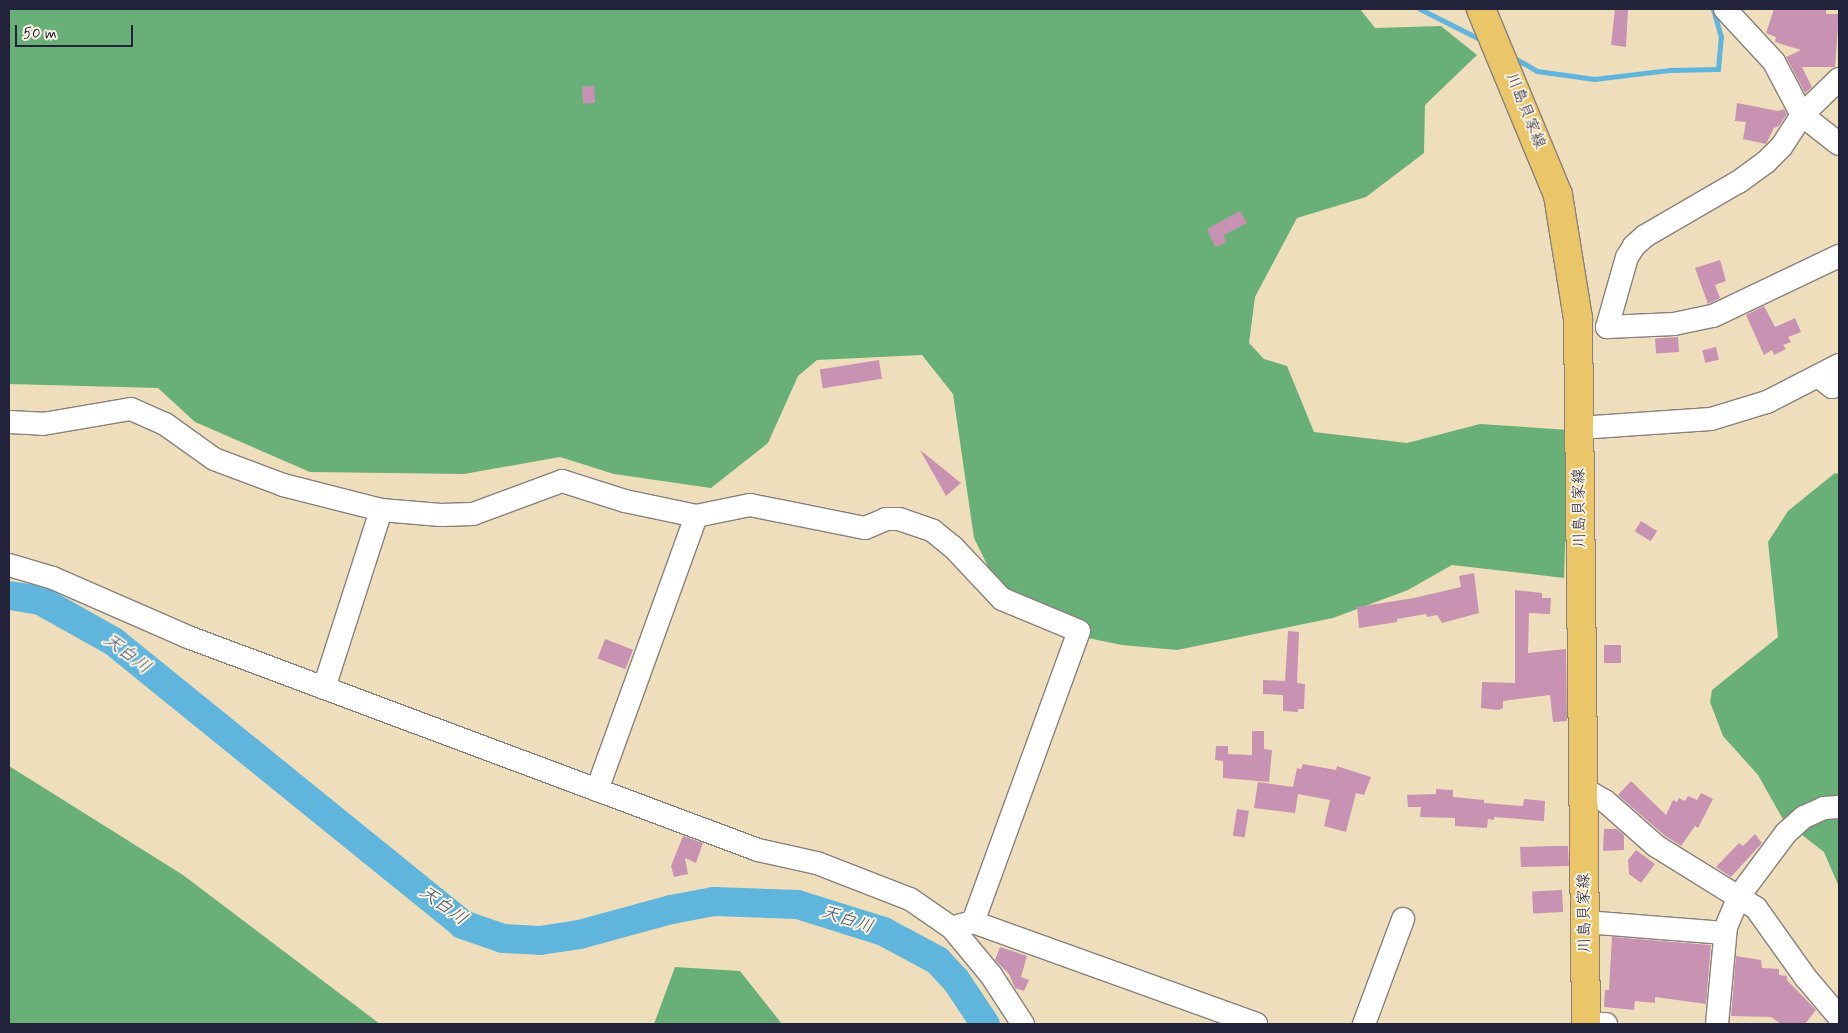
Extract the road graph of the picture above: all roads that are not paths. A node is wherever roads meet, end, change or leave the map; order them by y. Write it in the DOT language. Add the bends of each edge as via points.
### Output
graph roads {
  1 [pos="1725,9"];
  2 [pos="1483,13"];
  3 [pos="1839,79"];
  4 [pos="1802,115"];
  5 [pos="1839,144"];
  6 [pos="1839,256"];
  7 [pos="1839,365"];
  8 [pos="1818,376"];
  9 [pos="1839,384"];
  10 [pos="9,422"];
  11 [pos="1579,428"];
  12 [pos="381,510"];
  13 [pos="696,516"];
  14 [pos="9,565"];
  15 [pos="324,688"];
  16 [pos="1584,789"];
  17 [pos="597,790"];
  18 [pos="1839,806"];
  19 [pos="1739,896"];
  20 [pos="1403,919"];
  21 [pos="1585,922"];
  22 [pos="963,925"];
  23 [pos="1725,933"];
  24 [pos="1839,1017"];
  25 [pos="1024,1024"];
  26 [pos="1256,1024"];
  27 [pos="1364,1024"];
  28 [pos="1593,1024"];
  29 [pos="1717,1024"];
  1 -- 4 [label="street" via="1774,62"];
  2 -- 11 [label="main road, 川島貝家線" via="1548,168 1563,219 1578,318"];
  3 -- 4 [label="street"];
  4 -- 5 [label="street"];
  4 -- 6 [label="street" via="1781,147 1766,162 1645,236 1634,246 1627,257 1607,327 1674,324 1713,316"];
  7 -- 8 [label="street"];
  8 -- 9 [label="street" via="1832,387"];
  8 -- 11 [label="street" via="1767,402 1711,419"];
  10 -- 12 [label="street" via="43,424 131,409 165,424 214,458 283,485"];
  11 -- 16 [label="main road, 川島貝家線"];
  12 -- 13 [label="street" via="473,514 562,481"];
  12 -- 15 [label="street"];
  13 -- 17 [label="street"];
  13 -- 22 [label="street" via="750,505 865,528 886,518 899,519 933,531 944,539 1002,599 1079,631"];
  14 -- 15 [label="street" via="44,575 144,620"];
  15 -- 17 [label="street"];
  16 -- 19 [label="street" via="1605,801 1656,846"];
  16 -- 21 [label="main road, 川島貝家線"];
  17 -- 22 [label="street" via="758,850 808,861 879,887"];
  18 -- 19 [label="street" via="1824,808 1804,817 1786,833"];
  19 -- 23 [label="street"];
  19 -- 24 [label="street" via="1767,920 1806,978"];
  20 -- 27 [label="street"];
  21 -- 23 [label="street"];
  21 -- 28 [label="main road, 川島貝家線"];
  22 -- 25 [label="street"];
  22 -- 26 [label="street"];
  23 -- 29 [label="street"];
}
